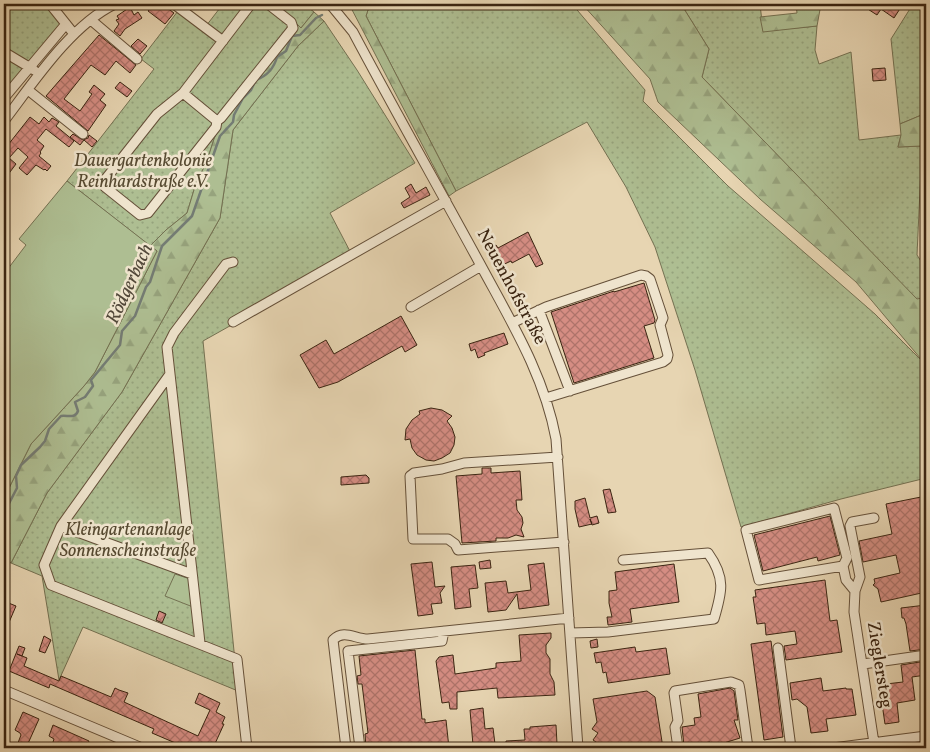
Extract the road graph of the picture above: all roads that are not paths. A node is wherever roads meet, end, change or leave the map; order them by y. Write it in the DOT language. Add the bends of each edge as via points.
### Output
graph roads {
  1 [pos="50,4"];
  2 [pos="112,4"];
  3 [pos="174,4"];
  4 [pos="251,4"];
  5 [pos="268,4"];
  6 [pos="330,4"];
  7 [pos="91,20"];
  8 [pos="66,24"];
  9 [pos="74,34"];
  10 [pos="222,41"];
  11 [pos="4,52"];
  12 [pos="136,59"];
  13 [pos="30,67"];
  14 [pos="40,74"];
  15 [pos="28,90"];
  16 [pos="183,93"];
  17 [pos="4,98"];
  18 [pos="4,121"];
  19 [pos="217,121"];
  20 [pos="83,134"];
  21 [pos="446,201"];
  22 [pos="233,262"];
  23 [pos="481,266"];
  24 [pos="411,307"];
  25 [pos="539,310"];
  26 [pos="232,322"];
  27 [pos="512,322"];
  28 [pos="170,374"];
  29 [pos="570,391"];
  30 [pos="546,398"];
  31 [pos="558,457"];
  32 [pos="874,518"];
  33 [pos="61,526"];
  34 [pos="564,542"];
  35 [pos="622,560"];
  36 [pos="843,566"];
  37 [pos="192,574"];
  38 [pos="855,591"];
  39 [pos="569,618"];
  40 [pos="444,631"];
  41 [pos="570,633"];
  42 [pos="200,643"];
  43 [pos="778,648"];
  44 [pos="926,654"];
  45 [pos="863,664"];
  46 [pos="4,690"];
  47 [pos="926,736"];
  48 [pos="874,743"];
  49 [pos="892,745"];
  50 [pos="142,748"];
  51 [pos="247,748"];
  52 [pos="346,748"];
  53 [pos="360,748"];
  54 [pos="578,748"];
  55 [pos="678,748"];
  56 [pos="748,748"];
  57 [pos="791,748"];
  58 [pos="833,748"];
  1 -- 8 [label="street"];
  2 -- 7 [label="street"];
  3 -- 10 [label="street"];
  4 -- 10 [label="street"];
  5 -- 19 [label="street" via="291,22 293,28"];
  6 -- 21 [label="street, Neuenhofstraße" via="353,32"];
  7 -- 9 [label="street"];
  7 -- 12 [label="street"];
  8 -- 9 [label="street"];
  8 -- 13 [label="street"];
  9 -- 14 [label="street"];
  10 -- 16 [label="street"];
  11 -- 13 [label="street"];
  13 -- 14 [label="street"];
  13 -- 17 [label="street"];
  14 -- 15 [label="street"];
  15 -- 18 [label="street"];
  15 -- 20 [label="street"];
  16 -- 19 [label="street"];
  16 -- 19 [label="street" via="157,114 104,181 105,186 132,209 140,215 148,214 216,127"];
  21 -- 23 [label="street, Neuenhofstraße"];
  21 -- 26 [label="street"];
  22 -- 28 [label="street" via="226,264 174,333 167,347"];
  23 -- 24 [label="street"];
  23 -- 27 [label="street, Neuenhofstraße"];
  25 -- 27 [label="street"];
  25 -- 29 [label="street"];
  25 -- 29 [label="street" via="642,275 650,279 663,318 660,325 667,359"];
  27 -- 30 [label="street, Neuenhofstraße" via="533,362"];
  28 -- 33 [label="street"];
  28 -- 37 [label="street"];
  29 -- 30 [label="street"];
  30 -- 31 [label="street, Neuenhofstraße"];
  31 -- 34 [label="street, Neuenhofstraße"];
  31 -- 34 [label="street" via="464,462 414,473 410,476 413,539 448,539 458,550"];
  32 -- 38 [label="street, Zieglersteg" via="852,522 850,526 860,577"];
  33 -- 37 [label="street"];
  33 -- 42 [label="street" via="44,565 51,585"];
  34 -- 39 [label="street, Neuenhofstraße"];
  35 -- 41 [label="street" via="708,553 716,564 722,591 714,620"];
  36 -- 36 [label="street" via="847,558 834,508 746,530 759,580"];
  36 -- 38 [label="street" via="846,580"];
  37 -- 42 [label="street"];
  38 -- 45 [label="street, Zieglersteg" via="854,612"];
  39 -- 40 [label="street"];
  39 -- 41 [label="street, Neuenhofstraße"];
  40 -- 52 [label="street" via="368,639 358,639 345,633 333,640"];
  40 -- 53 [label="street" via="442,641 348,651"];
  41 -- 54 [label="street, Neuenhofstraße"];
  42 -- 51 [label="street" via="237,658"];
  43 -- 57 [label="street"];
  44 -- 45 [label="street"];
  45 -- 48 [label="street, Zieglersteg"];
  46 -- 50 [label="street"];
  47 -- 49 [label="street"];
  48 -- 49 [label="street"];
  48 -- 58 [label="street"];
  55 -- 56 [label="street" via="674,692 731,682 739,685"];
}
